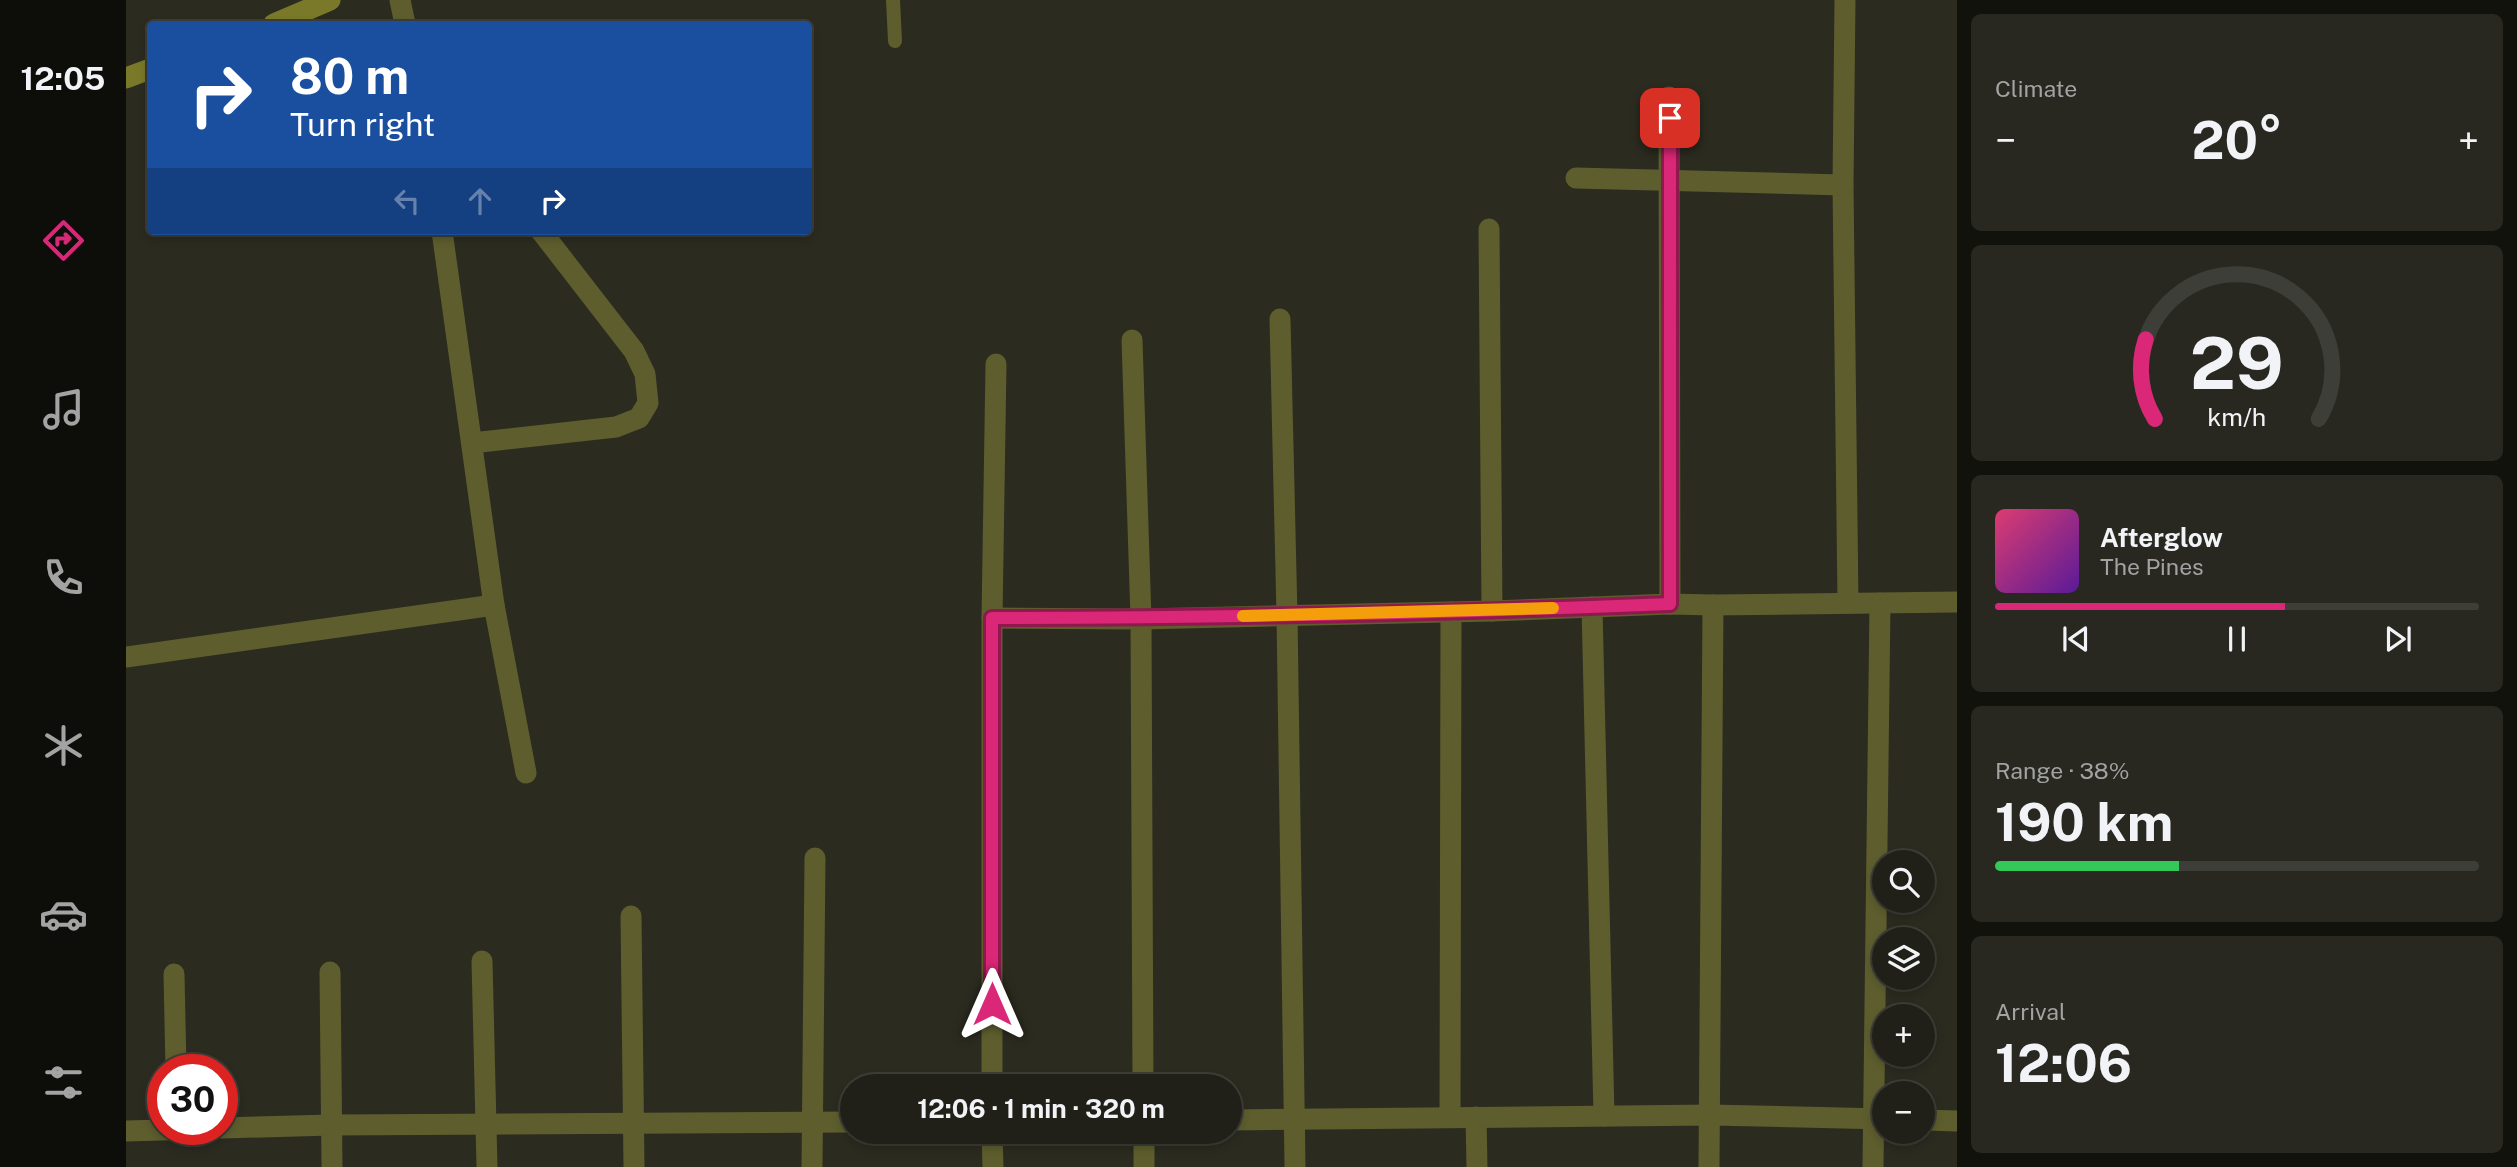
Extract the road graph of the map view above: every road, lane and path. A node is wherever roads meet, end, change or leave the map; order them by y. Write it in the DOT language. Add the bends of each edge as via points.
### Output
graph roads {
  1 [pos="330,0"];
  2 [pos="400,0"];
  3 [pos="894,0"];
  4 [pos="1845,0"];
  5 [pos="281,21"];
  6 [pos="404,21"];
  7 [pos="895,41"];
  8 [pos="147,70"];
  9 [pos="126,78"];
  10 [pos="1669,97"];
  11 [pos="1576,178"];
  12 [pos="1671,182"];
  13 [pos="1843,185"];
  14 [pos="1489,229"];
  15 [pos="443,235"];
  16 [pos="544,235"];
  17 [pos="1280,320"];
  18 [pos="1132,340"];
  19 [pos="996,364"];
  20 [pos="472,443"];
  21 [pos="1957,602"];
  22 [pos="1848,603"];
  23 [pos="1880,603"];
  24 [pos="1670,604"];
  25 [pos="495,605"];
  26 [pos="1713,605"];
  27 [pos="1592,607"];
  28 [pos="1492,611"];
  29 [pos="1451,612"];
  30 [pos="1287,615"];
  31 [pos="992,618"];
  32 [pos="1141,619"];
  33 [pos="126,657"];
  34 [pos="526,773"];
  35 [pos="816,858"];
  36 [pos="631,916"];
  37 [pos="482,961"];
  38 [pos="330,972"];
  39 [pos="174,974"];
  40 [pos="176,1054"];
  41 [pos="992,1074"];
  42 [pos="1143,1074"];
  43 [pos="1879,1081"];
  44 [pos="1711,1115"];
  45 [pos="1604,1116"];
  46 [pos="1450,1117"];
  47 [pos="1476,1117"];
  48 [pos="1872,1118"];
  49 [pos="1242,1120"];
  50 [pos="1294,1120"];
  51 [pos="1935,1120"];
  52 [pos="1957,1121"];
  53 [pos="811,1122"];
  54 [pos="840,1122"];
  55 [pos="633,1123"];
  56 [pos="486,1124"];
  57 [pos="332,1125"];
  58 [pos="238,1128"];
  59 [pos="147,1130"];
  60 [pos="126,1131"];
  61 [pos="992,1144"];
  62 [pos="1144,1144"];
  63 [pos="1876,1144"];
  64 [pos="332,1167"];
  65 [pos="487,1167"];
  66 [pos="634,1167"];
  67 [pos="812,1167"];
  68 [pos="993,1167"];
  69 [pos="1144,1167"];
  70 [pos="1295,1167"];
  71 [pos="1478,1167"];
  72 [pos="1709,1167"];
  73 [pos="1873,1167"];
  1 -- 5 [label="main road"];
  2 -- 6 [label="street"];
  3 -- 7 [label="lane"];
  4 -- 13 [label="street"];
  8 -- 9 [label="main road"];
  10 -- 12 [label="street"];
  11 -- 12 [label="street"];
  12 -- 13 [label="street"];
  12 -- 24 [label="street"];
  13 -- 22 [label="street"];
  14 -- 28 [label="street"];
  15 -- 20 [label="street"];
  16 -- 20 [label="street" via="634,351 645,374 648,403 639,418 616,427"];
  17 -- 30 [label="street"];
  18 -- 32 [label="street"];
  19 -- 31 [label="street"];
  20 -- 25 [label="street"];
  21 -- 23 [label="street"];
  22 -- 23 [label="street"];
  22 -- 26 [label="street"];
  23 -- 43 [label="street"];
  24 -- 26 [label="street"];
  24 -- 27 [label="street"];
  25 -- 33 [label="street"];
  25 -- 34 [label="street"];
  26 -- 44 [label="street"];
  27 -- 28 [label="street"];
  27 -- 45 [label="street"];
  28 -- 29 [label="street"];
  29 -- 30 [label="street"];
  29 -- 46 [label="street"];
  30 -- 32 [label="street"];
  30 -- 50 [label="street"];
  31 -- 32 [label="street"];
  31 -- 41 [label="street"];
  32 -- 42 [label="street"];
  35 -- 53 [label="street"];
  36 -- 55 [label="street"];
  37 -- 56 [label="street"];
  38 -- 57 [label="street"];
  39 -- 40 [label="street"];
  44 -- 45 [label="street"];
  44 -- 48 [label="street"];
  44 -- 72 [label="street"];
  45 -- 47 [label="street"];
  46 -- 47 [label="street"];
  46 -- 50 [label="street"];
  47 -- 71 [label="street"];
  49 -- 50 [label="street"];
  50 -- 70 [label="street"];
  51 -- 52 [label="street"];
  53 -- 54 [label="street"];
  53 -- 55 [label="street"];
  53 -- 67 [label="street"];
  55 -- 56 [label="street"];
  55 -- 66 [label="street"];
  56 -- 57 [label="street"];
  56 -- 65 [label="street"];
  57 -- 58 [label="street"];
  57 -- 64 [label="street"];
  59 -- 60 [label="street"];
  61 -- 68 [label="street"];
  62 -- 69 [label="street"];
  63 -- 73 [label="street"];
}
